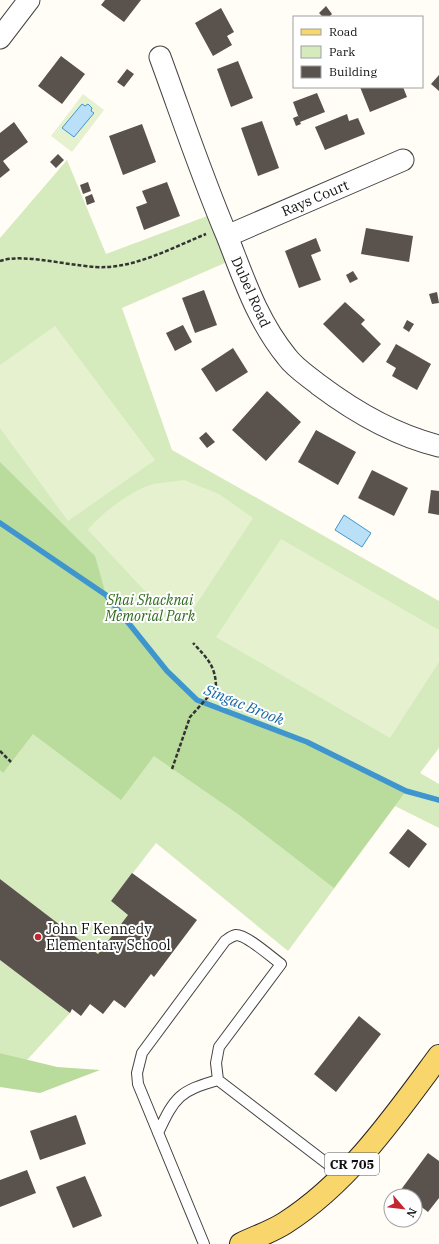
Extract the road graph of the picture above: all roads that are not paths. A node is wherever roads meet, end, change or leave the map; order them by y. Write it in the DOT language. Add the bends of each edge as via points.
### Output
graph roads {
  1 [pos="29,0"];
  2 [pos="0,38"];
  3 [pos="160,57"];
  4 [pos="403,160"];
  5 [pos="225,232"];
  6 [pos="439,446"];
  7 [pos="439,1056"];
  8 [pos="218,1080"];
  9 [pos="158,1133"];
  10 [pos="342,1175"];
  11 [pos="204,1244"];
  12 [pos="241,1244"];
  1 -- 2 [label="street"];
  3 -- 5 [label="street, Dubel Road"];
  4 -- 5 [label="street, Rays Court"];
  5 -- 6 [label="street, Dubel Road" via="259,316 288,358 302,372 344,403 392,430"];
  7 -- 10 [label="main road, CR 705" via="376,1140"];
  8 -- 9 [label="lane" via="193,1088 176,1099"];
  8 -- 9 [label="lane" via="216,1063 219,1047 281,964 245,937 237,935 225,941 142,1053 137,1073 138,1084"];
  8 -- 10 [label="lane"];
  9 -- 11 [label="lane"];
  10 -- 12 [label="main road, CR 705" via="312,1203 284,1224"];
}
